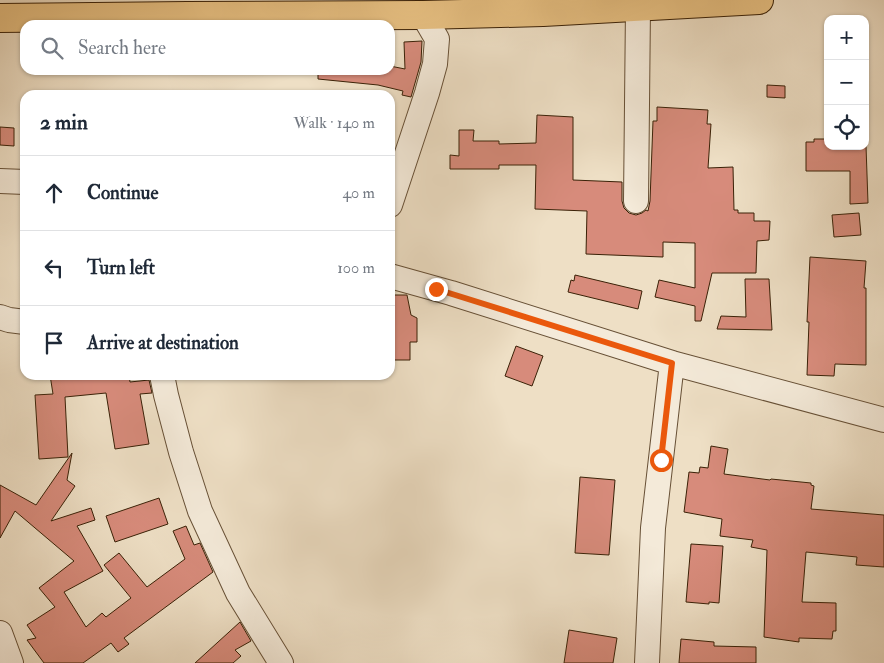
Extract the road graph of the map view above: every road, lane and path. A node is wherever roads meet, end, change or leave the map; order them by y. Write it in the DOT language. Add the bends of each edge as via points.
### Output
graph roads {
  1 [pos="744,0"];
  2 [pos="638,7"];
  3 [pos="18,12"];
  4 [pos="423,15"];
  5 [pos="0,180"];
  6 [pos="20,182"];
  7 [pos="395,189"];
  8 [pos="636,201"];
  9 [pos="395,277"];
  10 [pos="0,317"];
  11 [pos="20,321"];
  12 [pos="672,363"];
  13 [pos="163,380"];
  14 [pos="884,420"];
  15 [pos="0,633"];
  16 [pos="11,663"];
  17 [pos="281,663"];
  18 [pos="647,663"];
  1 -- 2 [label="main road"];
  2 -- 4 [label="main road"];
  2 -- 8 [label="street"];
  3 -- 4 [label="main road"];
  4 -- 7 [label="street" via="437,39 435,64"];
  5 -- 6 [label="street"];
  9 -- 12 [label="street"];
  10 -- 11 [label="street"];
  12 -- 14 [label="street"];
  12 -- 18 [label="street" via="654,528"];
  13 -- 17 [label="street" via="200,511 238,593"];
  15 -- 16 [label="street"];
}
